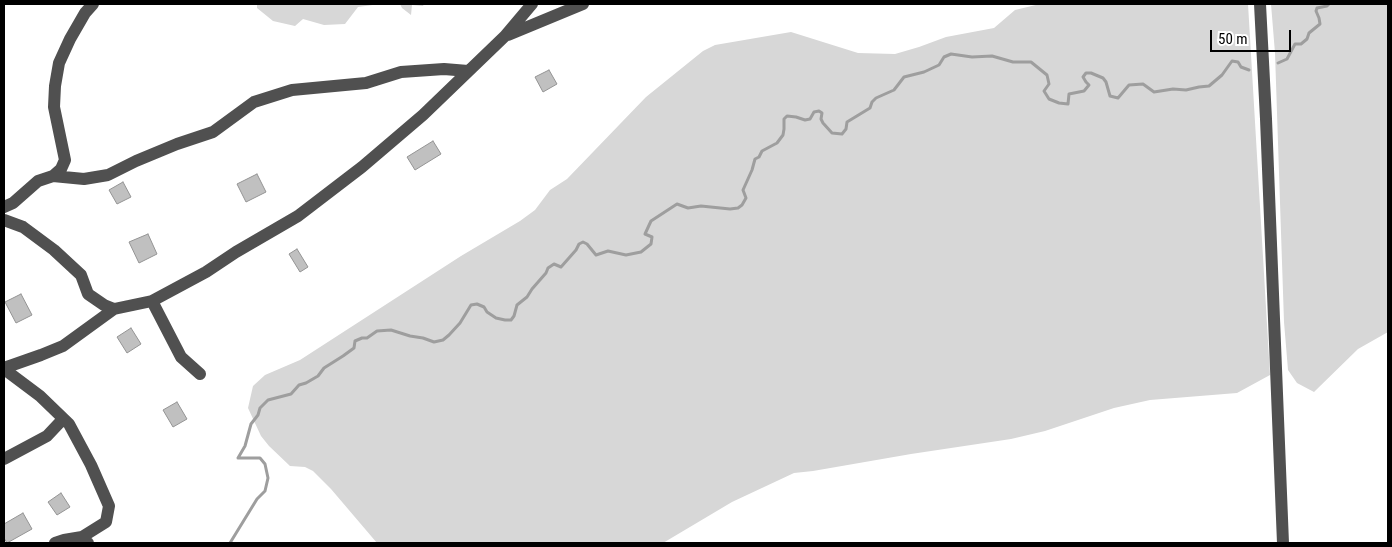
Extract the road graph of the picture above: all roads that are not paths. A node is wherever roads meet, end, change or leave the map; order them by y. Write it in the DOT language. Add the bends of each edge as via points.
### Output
graph roads {
  1 [pos="94,4"];
  2 [pos="532,4"];
  3 [pos="583,4"];
  4 [pos="1260,4"];
  5 [pos="505,36"];
  6 [pos="468,71"];
  7 [pos="52,176"];
  8 [pos="4,207"];
  9 [pos="4,220"];
  10 [pos="152,301"];
  11 [pos="114,309"];
  12 [pos="4,368"];
  13 [pos="200,374"];
  14 [pos="63,418"];
  15 [pos="4,459"];
  16 [pos="85,540"];
  17 [pos="56,543"];
  18 [pos="1283,543"];
  1 -- 7 [label="street" via="85,13 58,63 54,107 65,160 61,169"];
  2 -- 5 [label="street"];
  3 -- 5 [label="street"];
  4 -- 18 [label="street"];
  5 -- 6 [label="street"];
  6 -- 7 [label="street" via="401,72 366,83 292,90 254,102 213,132 108,175 84,179"];
  6 -- 10 [label="street" via="423,116 298,216"];
  7 -- 8 [label="street" via="38,181"];
  9 -- 11 [label="street" via="23,227 54,250 81,276 88,294"];
  10 -- 11 [label="street"];
  10 -- 13 [label="street" via="181,357"];
  11 -- 12 [label="street" via="63,346"];
  12 -- 14 [label="street"];
  14 -- 15 [label="street" via="46,436"];
  14 -- 16 [label="street" via="92,465 109,506 106,522"];
  16 -- 17 [label="street"];
}
